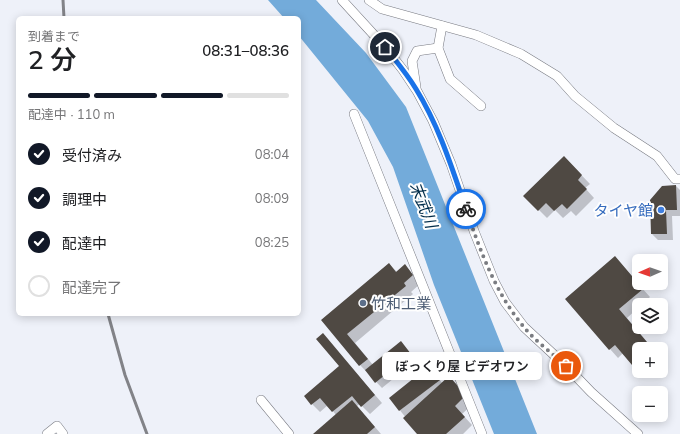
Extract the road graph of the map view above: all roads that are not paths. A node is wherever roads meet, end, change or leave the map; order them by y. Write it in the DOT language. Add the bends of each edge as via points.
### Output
graph roads {
  1 [pos="342,0"];
  2 [pos="369,0"];
  3 [pos="442,26"];
  4 [pos="438,48"];
  5 [pos="417,91"];
  6 [pos="481,106"];
  7 [pos="354,114"];
  8 [pos="680,179"];
  9 [pos="260,400"];
  10 [pos="47,434"];
  11 [pos="63,434"];
  12 [pos="289,434"];
  13 [pos="482,434"];
  14 [pos="638,434"];
  1 -- 5 [label="street" via="389,53"];
  2 -- 3 [label="street" via="382,9"];
  3 -- 4 [label="street"];
  3 -- 8 [label="street" via="476,35 521,54 558,76 575,96 614,128 658,156 675,179"];
  4 -- 5 [label="street" via="417,51 412,61"];
  4 -- 6 [label="street" via="450,79"];
  5 -- 14 [label="street" via="451,164 474,232 505,302 524,327"];
  7 -- 13 [label="street"];
  9 -- 12 [label="street"];
  10 -- 11 [label="street" via="57,426"];
}
